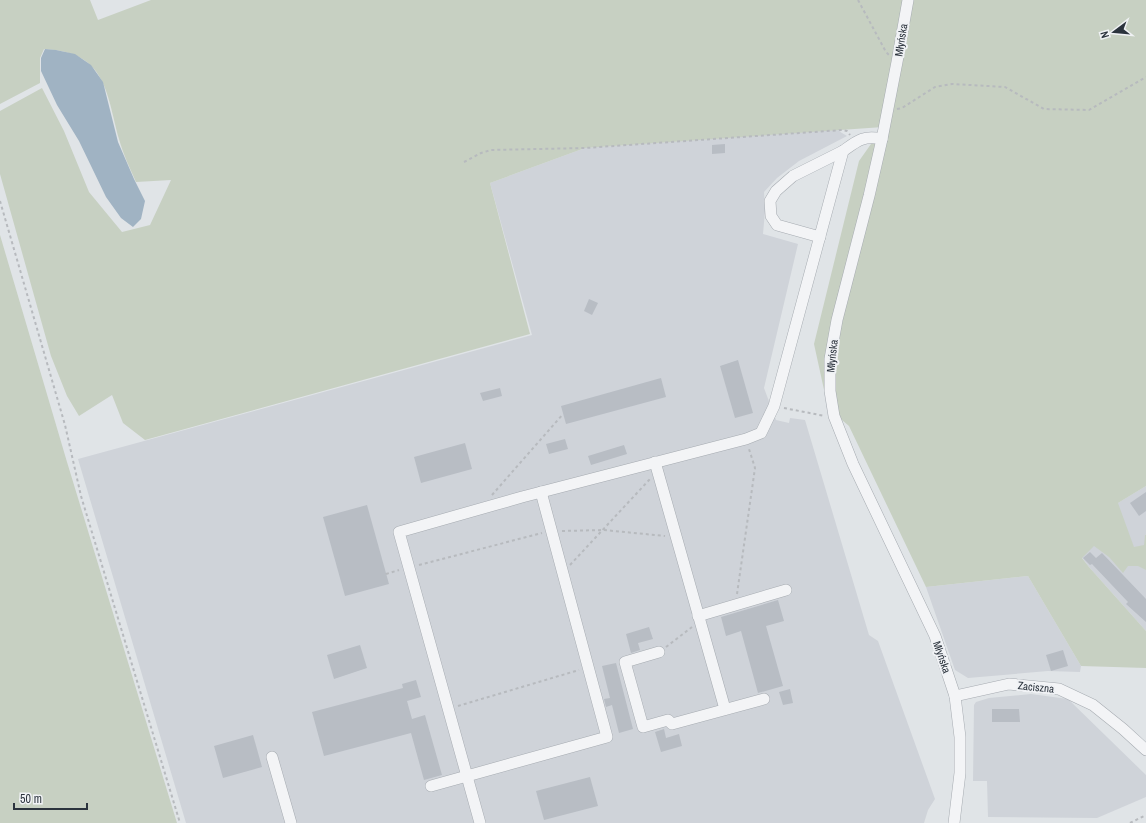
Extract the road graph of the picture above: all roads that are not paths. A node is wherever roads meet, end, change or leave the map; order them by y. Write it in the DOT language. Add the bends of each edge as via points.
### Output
graph roads {
  1 [pos="908,0"];
  2 [pos="882,139"];
  3 [pos="843,151"];
  4 [pos="820,237"];
  5 [pos="657,466"];
  6 [pos="541,492"];
  7 [pos="786,590"];
  8 [pos="699,618"];
  9 [pos="659,652"];
  10 [pos="955,696"];
  11 [pos="764,699"];
  12 [pos="725,709"];
  13 [pos="1146,750"];
  14 [pos="272,757"];
  15 [pos="467,776"];
  16 [pos="432,786"];
  17 [pos="291,823"];
  18 [pos="480,823"];
  19 [pos="954,823"];
  1 -- 2 [label="street, Młyńska"];
  2 -- 3 [label="street" via="870,136"];
  2 -- 10 [label="street, Młyńska" via="837,320 830,359 830,391 834,416 853,464 935,636"];
  3 -- 4 [label="street"];
  3 -- 4 [label="street" via="793,176 776,190 770,201 771,216 777,224"];
  4 -- 5 [label="street" via="774,406 761,433"];
  5 -- 6 [label="street"];
  5 -- 8 [label="street"];
  6 -- 15 [label="street" via="607,737"];
  6 -- 15 [label="street" via="399,532"];
  7 -- 8 [label="street"];
  8 -- 12 [label="street"];
  9 -- 12 [label="street" via="625,662 643,727 668,720 672,724"];
  10 -- 13 [label="street, Zaciszna" via="1009,684 1059,689 1092,705"];
  10 -- 19 [label="street, Młyńska" via="960,737 960,773"];
  11 -- 12 [label="street"];
  14 -- 17 [label="street"];
  15 -- 16 [label="street"];
  15 -- 18 [label="street"];
}
